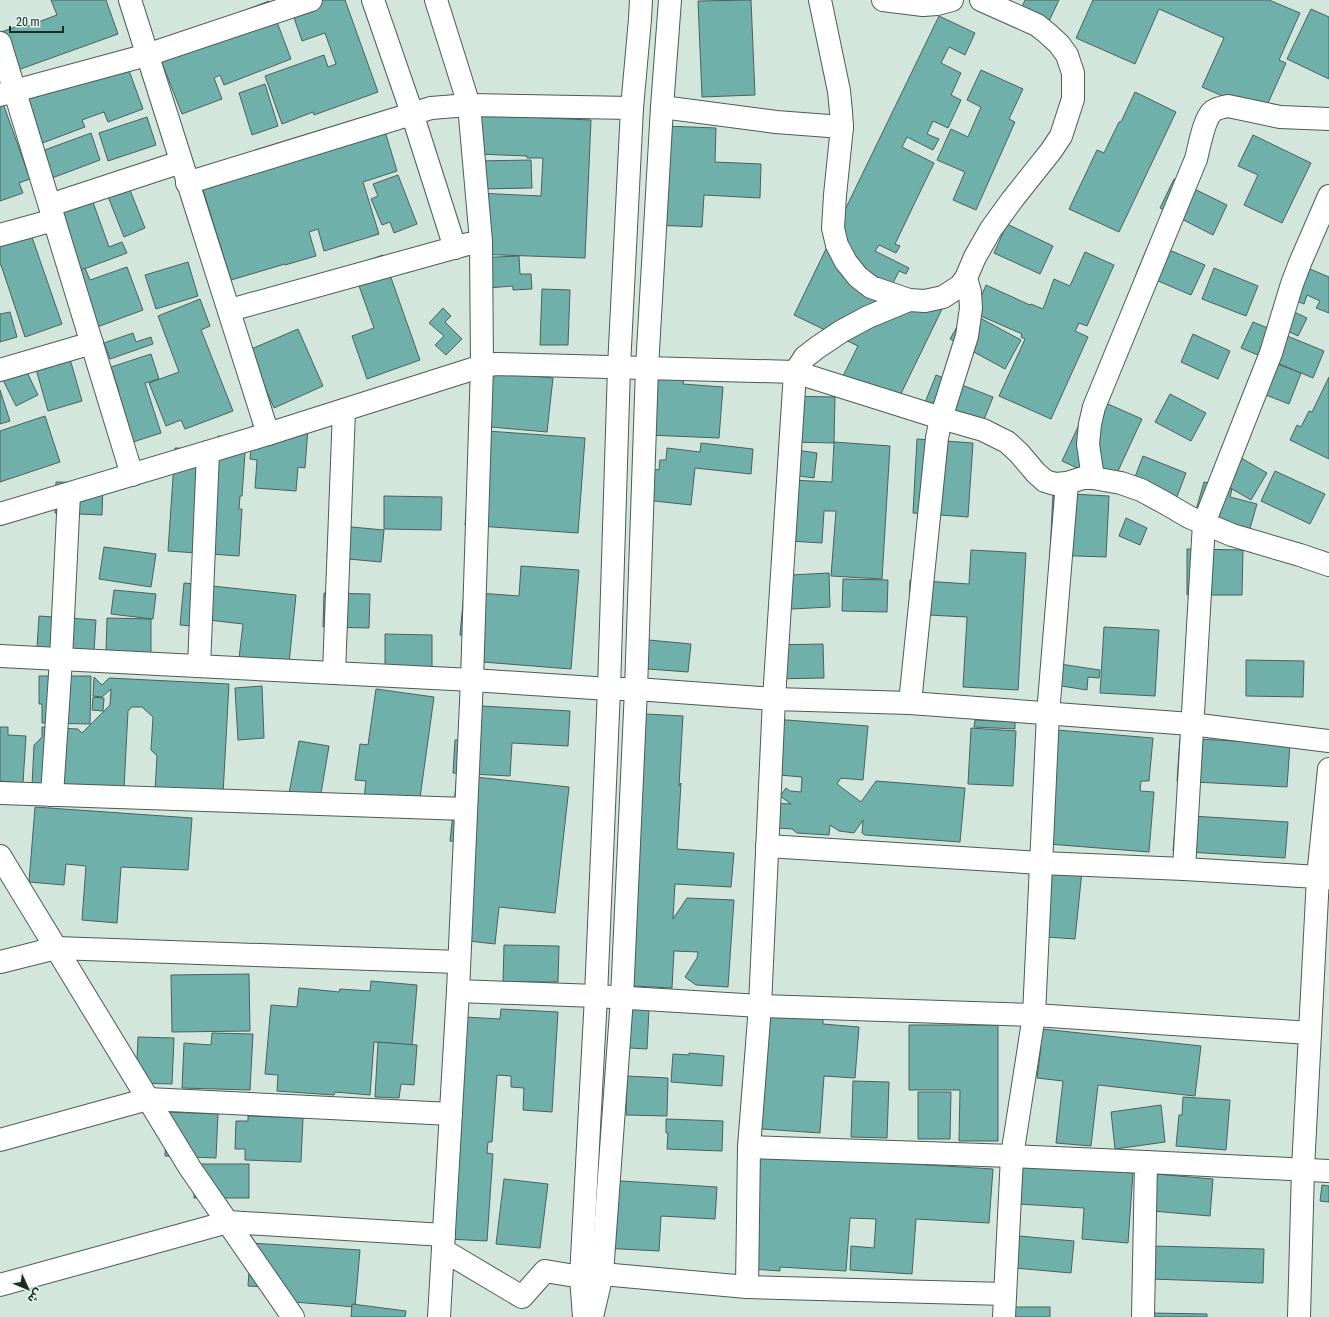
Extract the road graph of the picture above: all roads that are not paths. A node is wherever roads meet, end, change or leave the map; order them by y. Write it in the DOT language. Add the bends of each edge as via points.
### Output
graph roads {
  1 [pos="130,0"];
  2 [pos="373,0"];
  3 [pos="436,0"];
  4 [pos="641,0"];
  5 [pos="670,0"];
  6 [pos="820,0"];
  7 [pos="883,0"];
  8 [pos="952,0"];
  9 [pos="981,0"];
  10 [pos="302,1"];
  11 [pos="0,43"];
  12 [pos="147,55"];
  13 [pos="7,93"];
  14 [pos="469,105"];
  15 [pos="662,107"];
  16 [pos="632,108"];
  17 [pos="412,113"];
  18 [pos="1329,119"];
  19 [pos="842,127"];
  20 [pos="181,162"];
  21 [pos="187,182"];
  22 [pos="1329,196"];
  23 [pos="52,212"];
  24 [pos="0,235"];
  25 [pos="481,241"];
  26 [pos="455,248"];
  27 [pos="966,278"];
  28 [pos="909,300"];
  29 [pos="230,310"];
  30 [pos="92,343"];
  31 [pos="482,366"];
  32 [pos="619,367"];
  33 [pos="647,368"];
  34 [pos="0,370"];
  35 [pos="795,372"];
  36 [pos="344,410"];
  37 [pos="941,418"];
  38 [pos="268,434"];
  39 [pos="208,452"];
  40 [pos="132,475"];
  41 [pos="1093,478"];
  42 [pos="1067,484"];
  43 [pos="69,494"];
  44 [pos="0,514"];
  45 [pos="1204,523"];
  46 [pos="1329,565"];
  47 [pos="0,656"];
  48 [pos="61,659"];
  49 [pos="199,666"];
  50 [pos="334,673"];
  51 [pos="472,680"];
  52 [pos="609,689"];
  53 [pos="636,689"];
  54 [pos="774,699"];
  55 [pos="910,703"];
  56 [pos="1048,714"];
  57 [pos="1192,724"];
  58 [pos="1329,741"];
  59 [pos="1329,769"];
  60 [pos="0,794"];
  61 [pos="52,795"];
  62 [pos="466,809"];
  63 [pos="767,846"];
  64 [pos="0,856"];
  65 [pos="1041,863"];
  66 [pos="1184,869"];
  67 [pos="1323,877"];
  68 [pos="56,948"];
  69 [pos="0,962"];
  70 [pos="459,962"];
  71 [pos="458,991"];
  72 [pos="596,996"];
  73 [pos="622,998"];
  74 [pos="760,1006"];
  75 [pos="1034,1015"];
  76 [pos="1310,1032"];
  77 [pos="148,1099"];
  78 [pos="451,1114"];
  79 [pos="1,1137"];
  80 [pos="749,1147"];
  81 [pos="1012,1156"];
  82 [pos="1146,1162"];
  83 [pos="1303,1169"];
  84 [pos="1329,1171"];
  85 [pos="228,1222"];
  86 [pos="444,1242"];
  87 [pos="591,1275"];
  88 [pos="0,1285"];
  89 [pos="747,1287"];
  90 [pos="1005,1294"];
  91 [pos="293,1317"];
  92 [pos="439,1317"];
  93 [pos="584,1317"];
  94 [pos="592,1317"];
  95 [pos="1004,1317"];
  96 [pos="1144,1317"];
  97 [pos="1300,1317"];
  1 -- 12 [label="street"];
  2 -- 17 [label="street"];
  3 -- 14 [label="street"];
  4 -- 16 [label="street"];
  5 -- 15 [label="street"];
  6 -- 19 [label="street" via="839,91"];
  7 -- 8 [label="street" via="924,5"];
  9 -- 27 [label="street" via="1037,25 1059,44 1067,55 1073,73 1073,99 1061,136 991,229"];
  10 -- 12 [label="street"];
  11 -- 13 [label="street"];
  12 -- 13 [label="street"];
  12 -- 20 [label="street"];
  13 -- 23 [label="street"];
  14 -- 16 [label="street"];
  14 -- 17 [label="street" via="431,108"];
  14 -- 25 [label="street"];
  15 -- 19 [label="street" via="776,122"];
  15 -- 33 [label="street"];
  16 -- 32 [label="street"];
  17 -- 21 [label="street"];
  17 -- 26 [label="street"];
  18 -- 41 [label="street" via="1280,117 1228,106 1219,108 1209,115 1196,159 1094,407 1088,444"];
  19 -- 28 [label="street" via="833,228 837,245 858,277 871,287"];
  20 -- 21 [label="street"];
  20 -- 23 [label="street"];
  21 -- 29 [label="street"];
  22 -- 45 [label="street" via="1297,270 1271,353"];
  23 -- 24 [label="street"];
  23 -- 30 [label="street"];
  25 -- 26 [label="street"];
  25 -- 31 [label="street"];
  26 -- 29 [label="street"];
  27 -- 28 [label="street" via="960,286 942,297"];
  27 -- 37 [label="street" via="971,308 966,336"];
  28 -- 35 [label="street" via="842,331 805,357"];
  29 -- 38 [label="street"];
  30 -- 34 [label="street"];
  30 -- 40 [label="street"];
  31 -- 32 [label="street" via="496,364"];
  31 -- 36 [label="street"];
  31 -- 51 [label="street"];
  32 -- 33 [label="street"];
  32 -- 52 [label="street"];
  33 -- 35 [label="street"];
  33 -- 53 [label="street"];
  35 -- 37 [label="street"];
  35 -- 54 [label="street"];
  36 -- 38 [label="street"];
  36 -- 50 [label="street"];
  37 -- 42 [label="street" via="983,430 1007,442 1045,481"];
  37 -- 55 [label="street"];
  38 -- 39 [label="street"];
  39 -- 40 [label="street"];
  39 -- 49 [label="street"];
  40 -- 43 [label="street"];
  41 -- 42 [label="street" via="1083,478"];
  41 -- 45 [label="street" via="1141,490"];
  42 -- 56 [label="street"];
  43 -- 44 [label="street"];
  43 -- 48 [label="street"];
  45 -- 46 [label="street" via="1232,535"];
  45 -- 57 [label="street"];
  47 -- 48 [label="street"];
  48 -- 49 [label="street"];
  48 -- 61 [label="street"];
  49 -- 50 [label="street"];
  50 -- 51 [label="street"];
  51 -- 52 [label="street"];
  51 -- 62 [label="street"];
  52 -- 53 [label="street"];
  52 -- 72 [label="street"];
  53 -- 54 [label="street"];
  53 -- 73 [label="street"];
  54 -- 55 [label="street"];
  54 -- 63 [label="street"];
  55 -- 56 [label="street"];
  56 -- 57 [label="street"];
  56 -- 65 [label="street"];
  57 -- 58 [label="street"];
  57 -- 66 [label="street"];
  59 -- 67 [label="street"];
  60 -- 61 [label="street"];
  61 -- 62 [label="street"];
  62 -- 70 [label="street"];
  63 -- 65 [label="street"];
  63 -- 74 [label="street"];
  64 -- 68 [label="street"];
  65 -- 66 [label="street"];
  65 -- 75 [label="street"];
  66 -- 67 [label="street"];
  67 -- 76 [label="street"];
  68 -- 69 [label="street"];
  68 -- 70 [label="street"];
  68 -- 77 [label="street"];
  70 -- 71 [label="street"];
  71 -- 72 [label="street"];
  71 -- 78 [label="street"];
  72 -- 73 [label="street"];
  72 -- 87 [label="street"];
  73 -- 74 [label="street"];
  73 -- 87 [label="street"];
  74 -- 75 [label="street"];
  74 -- 80 [label="street"];
  75 -- 76 [label="street"];
  75 -- 81 [label="street"];
  76 -- 83 [label="street"];
  77 -- 78 [label="street"];
  77 -- 79 [label="street"];
  77 -- 85 [label="street" via="190,1168"];
  78 -- 86 [label="street"];
  80 -- 81 [label="street"];
  80 -- 89 [label="street"];
  81 -- 82 [label="street"];
  81 -- 90 [label="street"];
  82 -- 83 [label="street"];
  82 -- 96 [label="street"];
  83 -- 84 [label="street"];
  83 -- 97 [label="street"];
  85 -- 86 [label="street"];
  85 -- 88 [label="street"];
  85 -- 91 [label="street"];
  86 -- 87 [label="street" via="522,1297 545,1271"];
  86 -- 92 [label="street"];
  87 -- 89 [label="street"];
  87 -- 93 [label="street"];
  87 -- 94 [label="street"];
  89 -- 90 [label="street"];
  90 -- 95 [label="street"];
}
